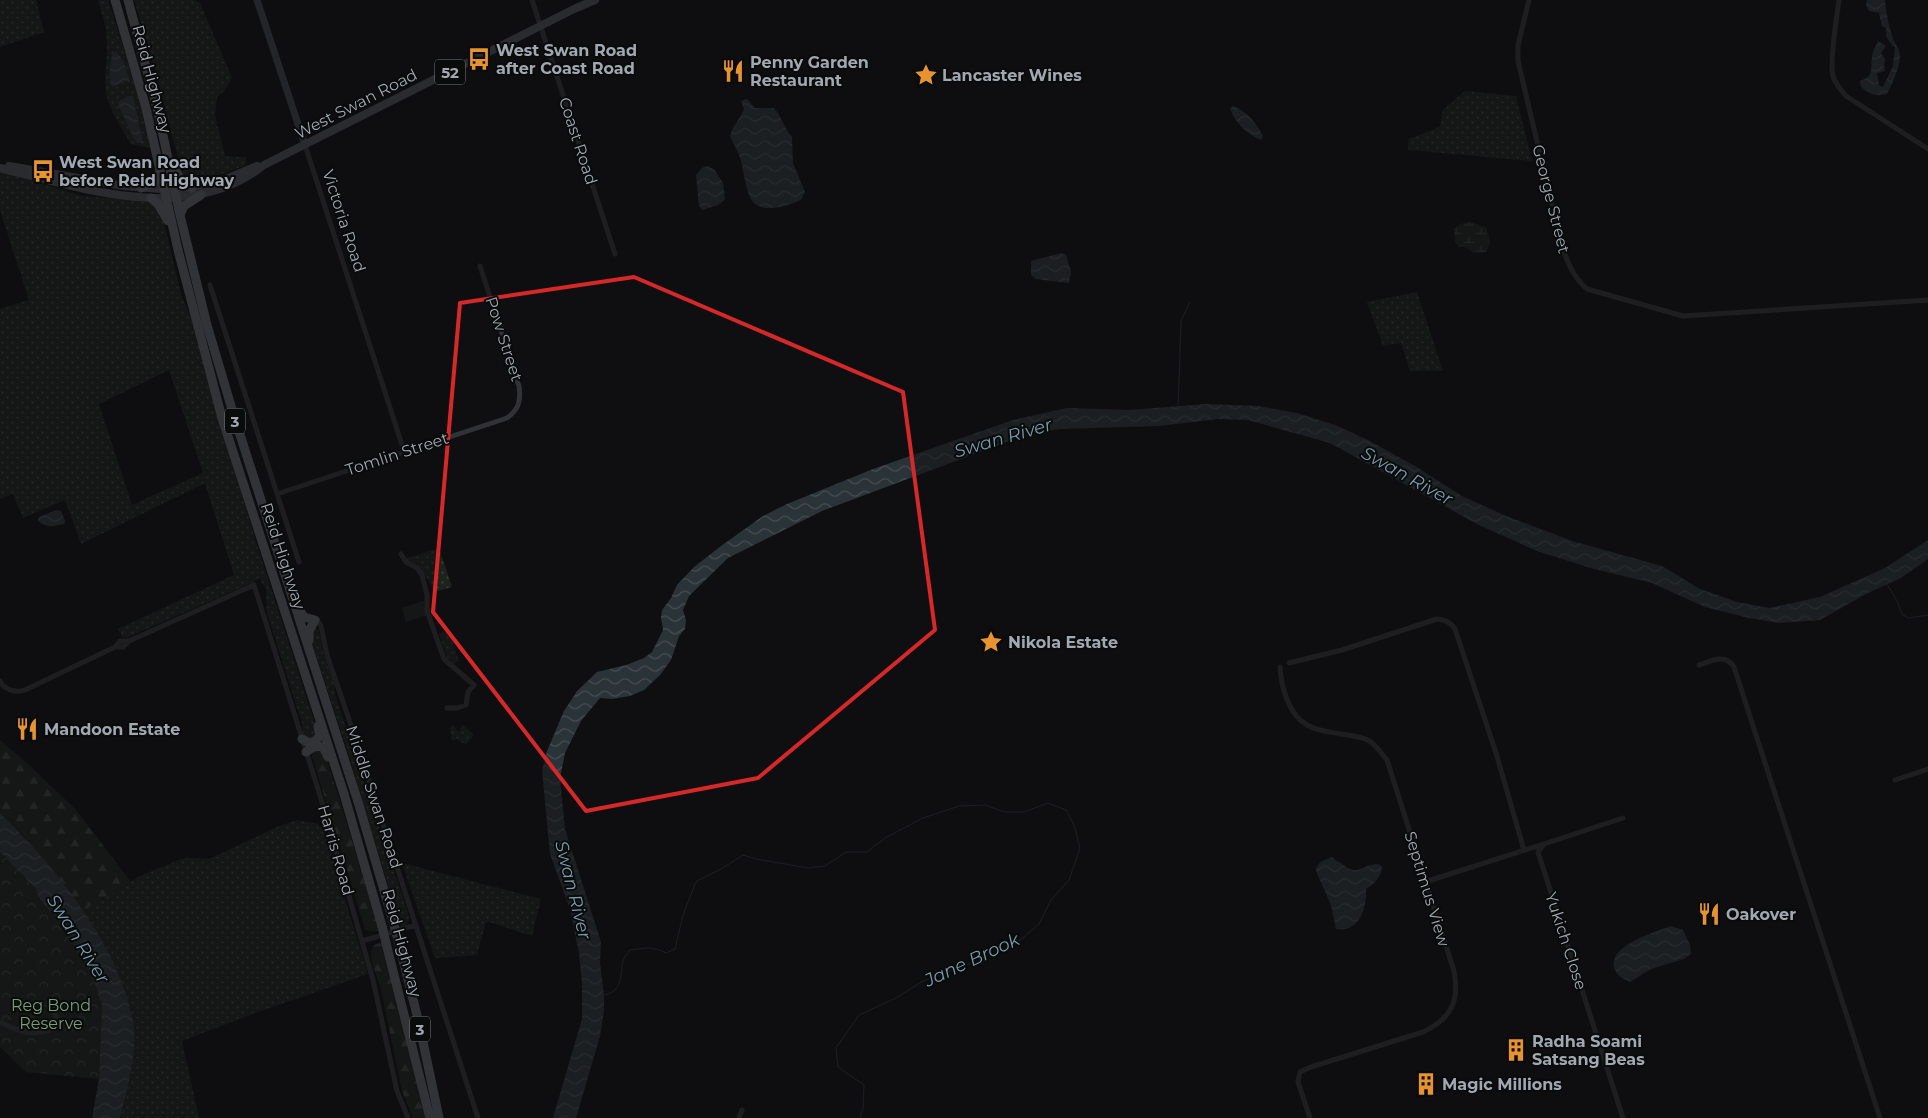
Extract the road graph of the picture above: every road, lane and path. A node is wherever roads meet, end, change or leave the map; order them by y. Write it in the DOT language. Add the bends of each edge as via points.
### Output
graph roads {
  1 [pos="115,0"];
  2 [pos="128,0"];
  3 [pos="257,0"];
  4 [pos="532,0"];
  5 [pos="595,0"];
  6 [pos="1529,0"];
  7 [pos="1840,0"];
  8 [pos="540,26"];
  9 [pos="305,145"];
  10 [pos="1928,149"];
  11 [pos="166,151"];
  12 [pos="0,164"];
  13 [pos="264,165"];
  14 [pos="0,168"];
  15 [pos="160,171"];
  16 [pos="141,188"];
  17 [pos="192,188"];
  18 [pos="165,194"];
  19 [pos="175,194"];
  20 [pos="201,195"];
  21 [pos="152,198"];
  22 [pos="180,215"];
  23 [pos="172,225"];
  24 [pos="616,254"];
  25 [pos="480,266"];
  26 [pos="210,285"];
  27 [pos="1928,300"];
  28 [pos="515,412"];
  29 [pos="404,451"];
  30 [pos="277,494"];
  31 [pos="401,554"];
  32 [pos="299,562"];
  33 [pos="289,587"];
  34 [pos="315,620"];
  35 [pos="1289,663"];
  36 [pos="314,664"];
  37 [pos="1699,665"];
  38 [pos="1280,667"];
  39 [pos="0,681"];
  40 [pos="311,694"];
  41 [pos="447,708"];
  42 [pos="302,739"];
  43 [pos="306,752"];
  44 [pos="1928,770"];
  45 [pos="1895,780"];
  46 [pos="344,794"];
  47 [pos="1623,818"];
  48 [pos="1544,844"];
  49 [pos="1524,850"];
  50 [pos="1425,882"];
  51 [pos="416,925"];
  52 [pos="362,941"];
  53 [pos="51,1002"];
  54 [pos="0,1022"];
  55 [pos="742,1110"];
  56 [pos="408,1118"];
  57 [pos="430,1118"];
  58 [pos="439,1118"];
  59 [pos="478,1118"];
  60 [pos="739,1118"];
  61 [pos="1310,1118"];
  62 [pos="1624,1118"];
  63 [pos="1880,1118"];
  1 -- 15 [label="highway, Reid Highway / 3"];
  2 -- 11 [label="highway, Reid Highway / 3"];
  3 -- 9 [label="street, Victoria Road"];
  4 -- 8 [label="street, Coast Road"];
  5 -- 8 [label="main road, West Swan Road / 52"];
  6 -- 27 [label="street, George Street" via="1518,45 1518,61 1561,243 1568,266 1587,289 1683,316"];
  7 -- 10 [label="street" via="1833,59 1833,75 1838,87 1846,96"];
  8 -- 9 [label="main road, West Swan Road / 52"];
  8 -- 24 [label="street, Coast Road"];
  9 -- 13 [label="main road, West Swan Road / 52"];
  9 -- 29 [label="street, Victoria Road"];
  11 -- 17 [label="highway" via="181,180"];
  11 -- 19 [label="highway, Reid Highway / 3"];
  12 -- 16 [label="main road, West Swan Road / 52"];
  13 -- 17 [label="main road, West Swan Road / 52"];
  13 -- 20 [label="main road, West Swan Road / 52" via="236,182"];
  14 -- 21 [label="main road, West Swan Road / 52" via="96,190"];
  15 -- 16 [label="highway" via="155,182"];
  15 -- 18 [label="highway, Reid Highway / 3"];
  16 -- 18 [label="main road, West Swan Road / 52"];
  17 -- 19 [label="main road, West Swan Road / 52"];
  18 -- 19 [label="main road, West Swan Road / 52"];
  18 -- 21 [label="main road, West Swan Road / 52"];
  18 -- 23 [label="highway, Reid Highway / 3"];
  19 -- 20 [label="main road, West Swan Road / 52"];
  19 -- 22 [label="highway, Reid Highway / 3"];
  20 -- 22 [label="highway" via="184,206"];
  21 -- 23 [label="highway"];
  22 -- 33 [label="highway, Reid Highway / 3" via="207,325"];
  23 -- 40 [label="highway, Reid Highway / 3" via="222,418"];
  25 -- 28 [label="street, Pow Street" via="519,386 520,400"];
  26 -- 30 [label="street"];
  28 -- 29 [label="street, Tomlin Street" via="507,418"];
  29 -- 30 [label="street, Tomlin Street"];
  30 -- 32 [label="street"];
  31 -- 41 [label="street" via="422,575 427,611 444,659 474,685 468,692 466,705"];
  33 -- 34 [label="highway" via="301,614"];
  33 -- 36 [label="highway, Reid Highway / 3"];
  34 -- 36 [label="highway" via="308,634"];
  34 -- 51 [label="street, Middle Swan Road" via="321,626 327,655"];
  35 -- 49 [label="street" via="1342,650 1437,619 1451,623 1496,753"];
  36 -- 58 [label="highway, Reid Highway / 3, bridge" via="393,921"];
  37 -- 63 [label="street" via="1726,659 1734,667"];
  38 -- 50 [label="street, Septimus View" via="1280,677 1292,710 1301,721 1322,731 1371,742 1386,760"];
  39 -- 42 [label="street, Harris Road" via="8,689 20,691 254,585"];
  40 -- 42 [label="highway" via="320,736 309,743"];
  40 -- 46 [label="highway, Reid Highway / 3"];
  42 -- 43 [label="street, Harris Road"];
  43 -- 46 [label="highway" via="314,747 323,747"];
  43 -- 52 [label="street, Harris Road"];
  44 -- 45 [label="street"];
  46 -- 57 [label="highway, Reid Highway / 3, bridge" via="382,926"];
  47 -- 48 [label="street"];
  48 -- 49 [label="street"];
  48 -- 62 [label="street, Yukich Close" via="1538,852 1540,860"];
  49 -- 50 [label="street"];
  50 -- 61 [label="street, Septimus View" via="1456,978 1451,1010 1443,1020 1423,1032 1300,1072 1298,1082"];
  51 -- 52 [label="street"];
  51 -- 59 [label="street, Middle Swan Road"];
  52 -- 56 [label="street, Harris Road" via="397,1091"];
  53 -- 54 [label="street" via="57,1027 49,1031 26,1034"];
  55 -- 60 [label="street"];
}
